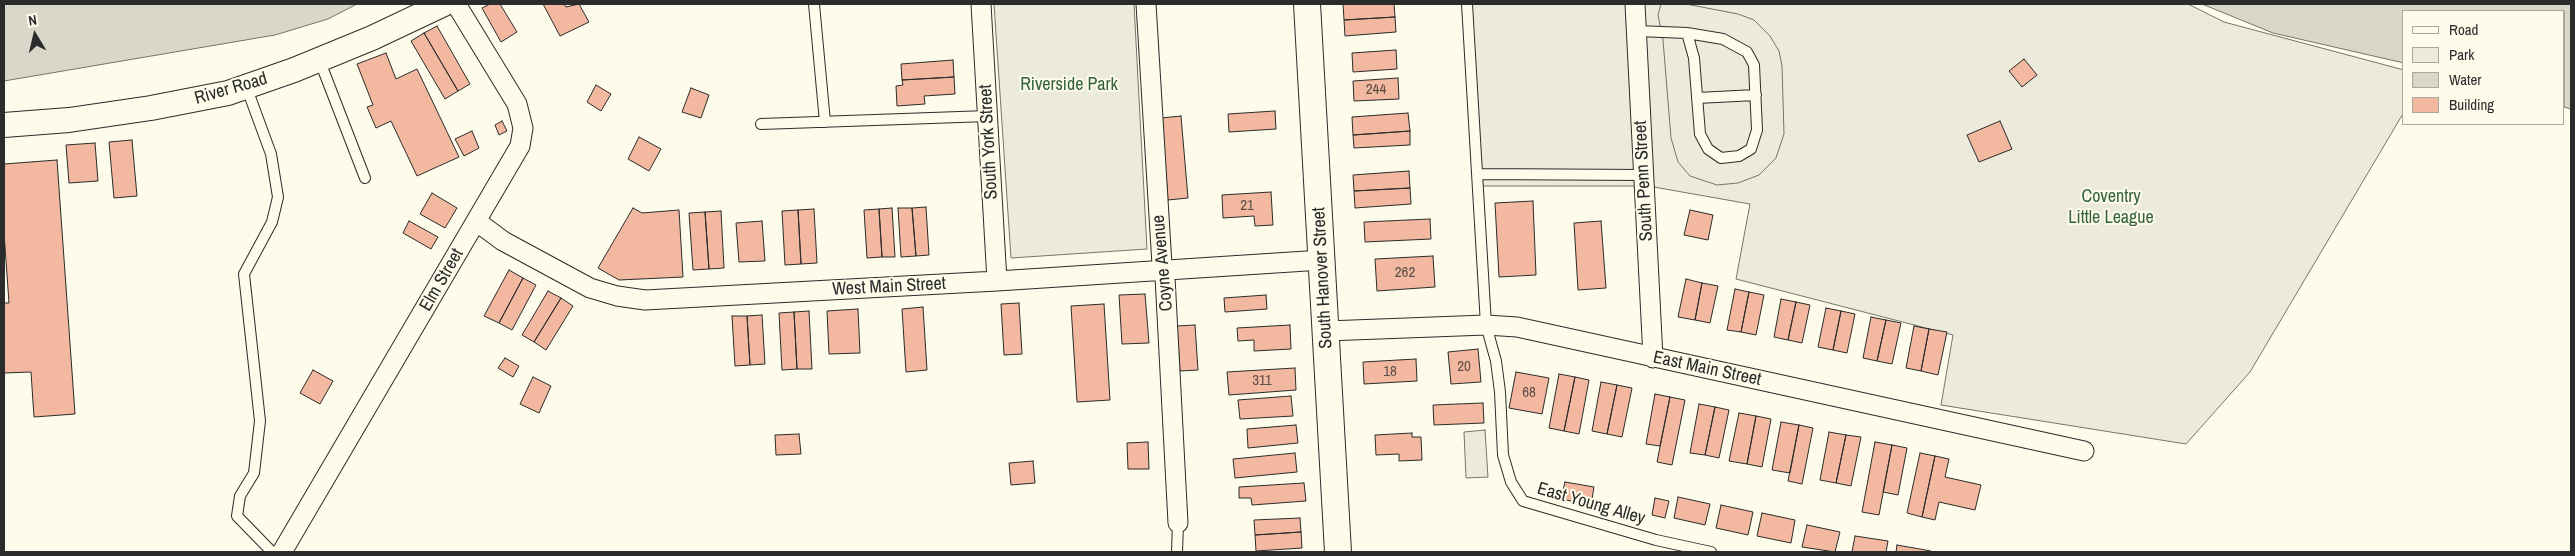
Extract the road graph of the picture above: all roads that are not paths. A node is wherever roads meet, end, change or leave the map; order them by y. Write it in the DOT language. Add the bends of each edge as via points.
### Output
graph roads {
  1 [pos="444,4"];
  2 [pos="456,4"];
  3 [pos="814,4"];
  4 [pos="981,4"];
  5 [pos="1146,4"];
  6 [pos="1307,4"];
  7 [pos="1467,4"];
  8 [pos="1635,4"];
  9 [pos="1637,30"];
  10 [pos="1686,33"];
  11 [pos="319,59"];
  12 [pos="246,86"];
  13 [pos="1756,95"];
  14 [pos="1697,98"];
  15 [pos="988,116"];
  16 [pos="825,122"];
  17 [pos="761,124"];
  18 [pos="4,126"];
  19 [pos="1477,174"];
  20 [pos="1644,175"];
  21 [pos="365,178"];
  22 [pos="476,221"];
  23 [pos="1322,260"];
  24 [pos="1163,271"];
  25 [pos="997,281"];
  26 [pos="1486,325"];
  27 [pos="1326,331"];
  28 [pos="1653,358"];
  29 [pos="2084,451"];
  30 [pos="1178,523"];
  31 [pos="272,552"];
  32 [pos="282,552"];
  33 [pos="1177,552"];
  34 [pos="1338,552"];
  35 [pos="1711,552"];
  1 -- 11 [label="street, River Road"];
  2 -- 22 [label="street, Elm Street" via="517,104 523,128 520,146"];
  3 -- 16 [label="lane"];
  4 -- 15 [label="street, South York Street"];
  5 -- 24 [label="street, Coyne Avenue"];
  6 -- 23 [label="main road, South Hanover Street"];
  7 -- 19 [label="lane, East Young Alley"];
  8 -- 9 [label="street, South Penn Street"];
  9 -- 10 [label="lane"];
  9 -- 20 [label="street, South Penn Street"];
  10 -- 13 [label="lane" via="1723,39 1747,52 1754,65"];
  10 -- 14 [label="lane" via="1694,58"];
  11 -- 12 [label="street, River Road"];
  11 -- 21 [label="lane"];
  12 -- 18 [label="street, River Road" via="228,93 151,108"];
  12 -- 31 [label="lane" via="271,154 278,197 272,222 244,274 260,421 254,473 240,496 237,516"];
  13 -- 14 [label="lane"];
  13 -- 14 [label="lane" via="1757,130 1752,149 1738,156 1721,158 1708,149 1700,134"];
  15 -- 16 [label="lane"];
  15 -- 25 [label="street, South York Street"];
  16 -- 17 [label="lane"];
  19 -- 20 [label="lane"];
  19 -- 26 [label="lane, East Young Alley"];
  20 -- 28 [label="street, South Penn Street"];
  22 -- 25 [label="street, West Main Street" via="503,241 590,288 645,300"];
  22 -- 32 [label="street, Elm Street"];
  23 -- 24 [label="street, West Main Street"];
  23 -- 27 [label="main road, South Hanover Street"];
  24 -- 25 [label="street, West Main Street"];
  24 -- 30 [label="street, Coyne Avenue"];
  26 -- 27 [label="street, East Main Street"];
  26 -- 28 [label="street, East Main Street" via="1517,327"];
  26 -- 35 [label="lane, East Young Alley" via="1496,361 1504,455 1510,482 1523,501 1656,540"];
  27 -- 34 [label="main road, South Hanover Street"];
  28 -- 29 [label="street, East Main Street"];
  30 -- 33 [label="lane"];
}
